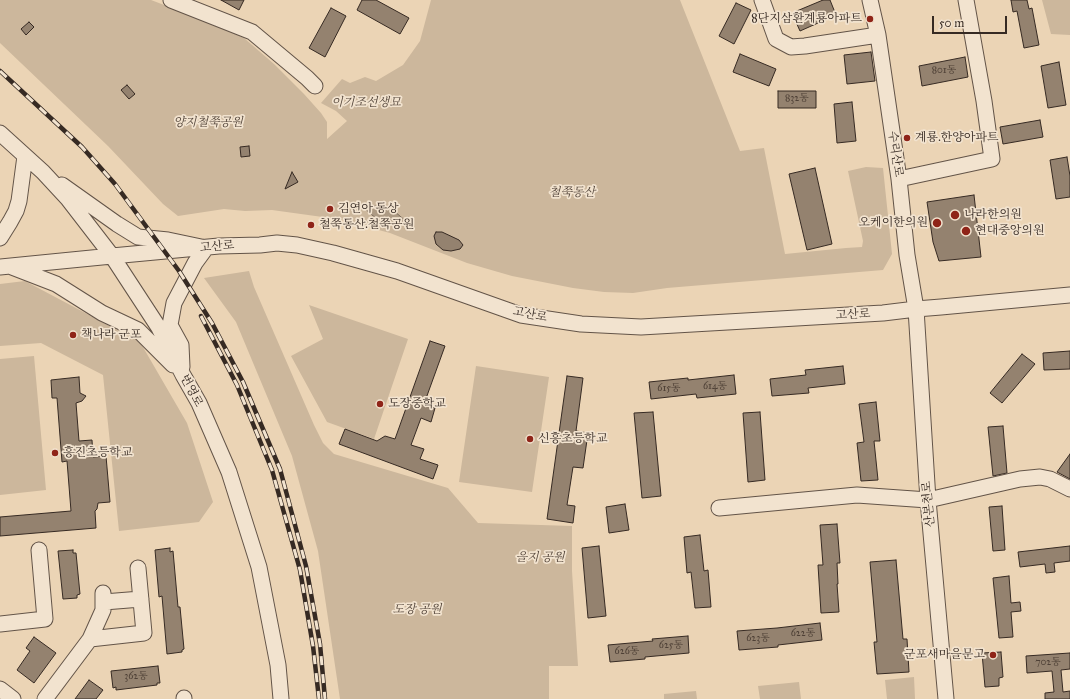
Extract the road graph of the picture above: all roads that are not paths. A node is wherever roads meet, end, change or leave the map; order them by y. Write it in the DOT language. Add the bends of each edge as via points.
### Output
graph roads {
  1 [pos="171,0"];
  2 [pos="762,0"];
  3 [pos="870,0"];
  4 [pos="966,0"];
  5 [pos="878,35"];
  6 [pos="315,86"];
  7 [pos="0,133"];
  8 [pos="26,156"];
  9 [pos="43,172"];
  10 [pos="899,179"];
  11 [pos="0,238"];
  12 [pos="206,248"];
  13 [pos="112,256"];
  14 [pos="5,267"];
  15 [pos="1070,295"];
  16 [pos="916,309"];
  17 [pos="183,375"];
  18 [pos="1070,489"];
  19 [pos="928,500"];
  20 [pos="720,508"];
  21 [pos="39,550"];
  22 [pos="138,568"];
  23 [pos="140,599"];
  24 [pos="0,624"];
  25 [pos="90,639"];
  26 [pos="0,689"];
  27 [pos="13,699"];
  28 [pos="45,699"];
  29 [pos="281,699"];
  30 [pos="946,699"];
  1 -- 6 [label="street" via="252,32"];
  2 -- 5 [label="street" via="776,39 791,47"];
  3 -- 5 [label="street, 수리산로"];
  4 -- 10 [label="street" via="992,159"];
  5 -- 10 [label="street, 수리산로"];
  7 -- 8 [label="street, 번영로"];
  8 -- 9 [label="street, 번영로"];
  8 -- 11 [label="street" via="16,211"];
  9 -- 12 [label="street" via="138,237"];
  9 -- 13 [label="street, 번영로" via="68,199"];
  10 -- 16 [label="street, 수리산로"];
  12 -- 13 [label="street, 고산로"];
  12 -- 16 [label="street, 고산로" via="277,243 297,245 397,271 521,315 581,324 641,327"];
  12 -- 17 [label="street" via="174,302 170,325 181,345"];
  13 -- 14 [label="street, 고산로"];
  13 -- 17 [label="street, 번영로" via="159,328"];
  14 -- 17 [label="street" via="56,284 102,313 138,330"];
  15 -- 16 [label="street, 고산로"];
  16 -- 19 [label="street, 산본천로"];
  17 -- 29 [label="street, 번영로" via="199,403 229,472 260,567 278,665"];
  18 -- 19 [label="street" via="1040,477 1020,479"];
  19 -- 20 [label="street" via="857,495"];
  19 -- 30 [label="street, 산본천로"];
  21 -- 24 [label="street" via="45,619"];
  22 -- 23 [label="street"];
  23 -- 25 [label="street" via="103,598 103,610"];
  23 -- 25 [label="street" via="144,633"];
  25 -- 28 [label="street"];
  26 -- 27 [label="street"];
}
